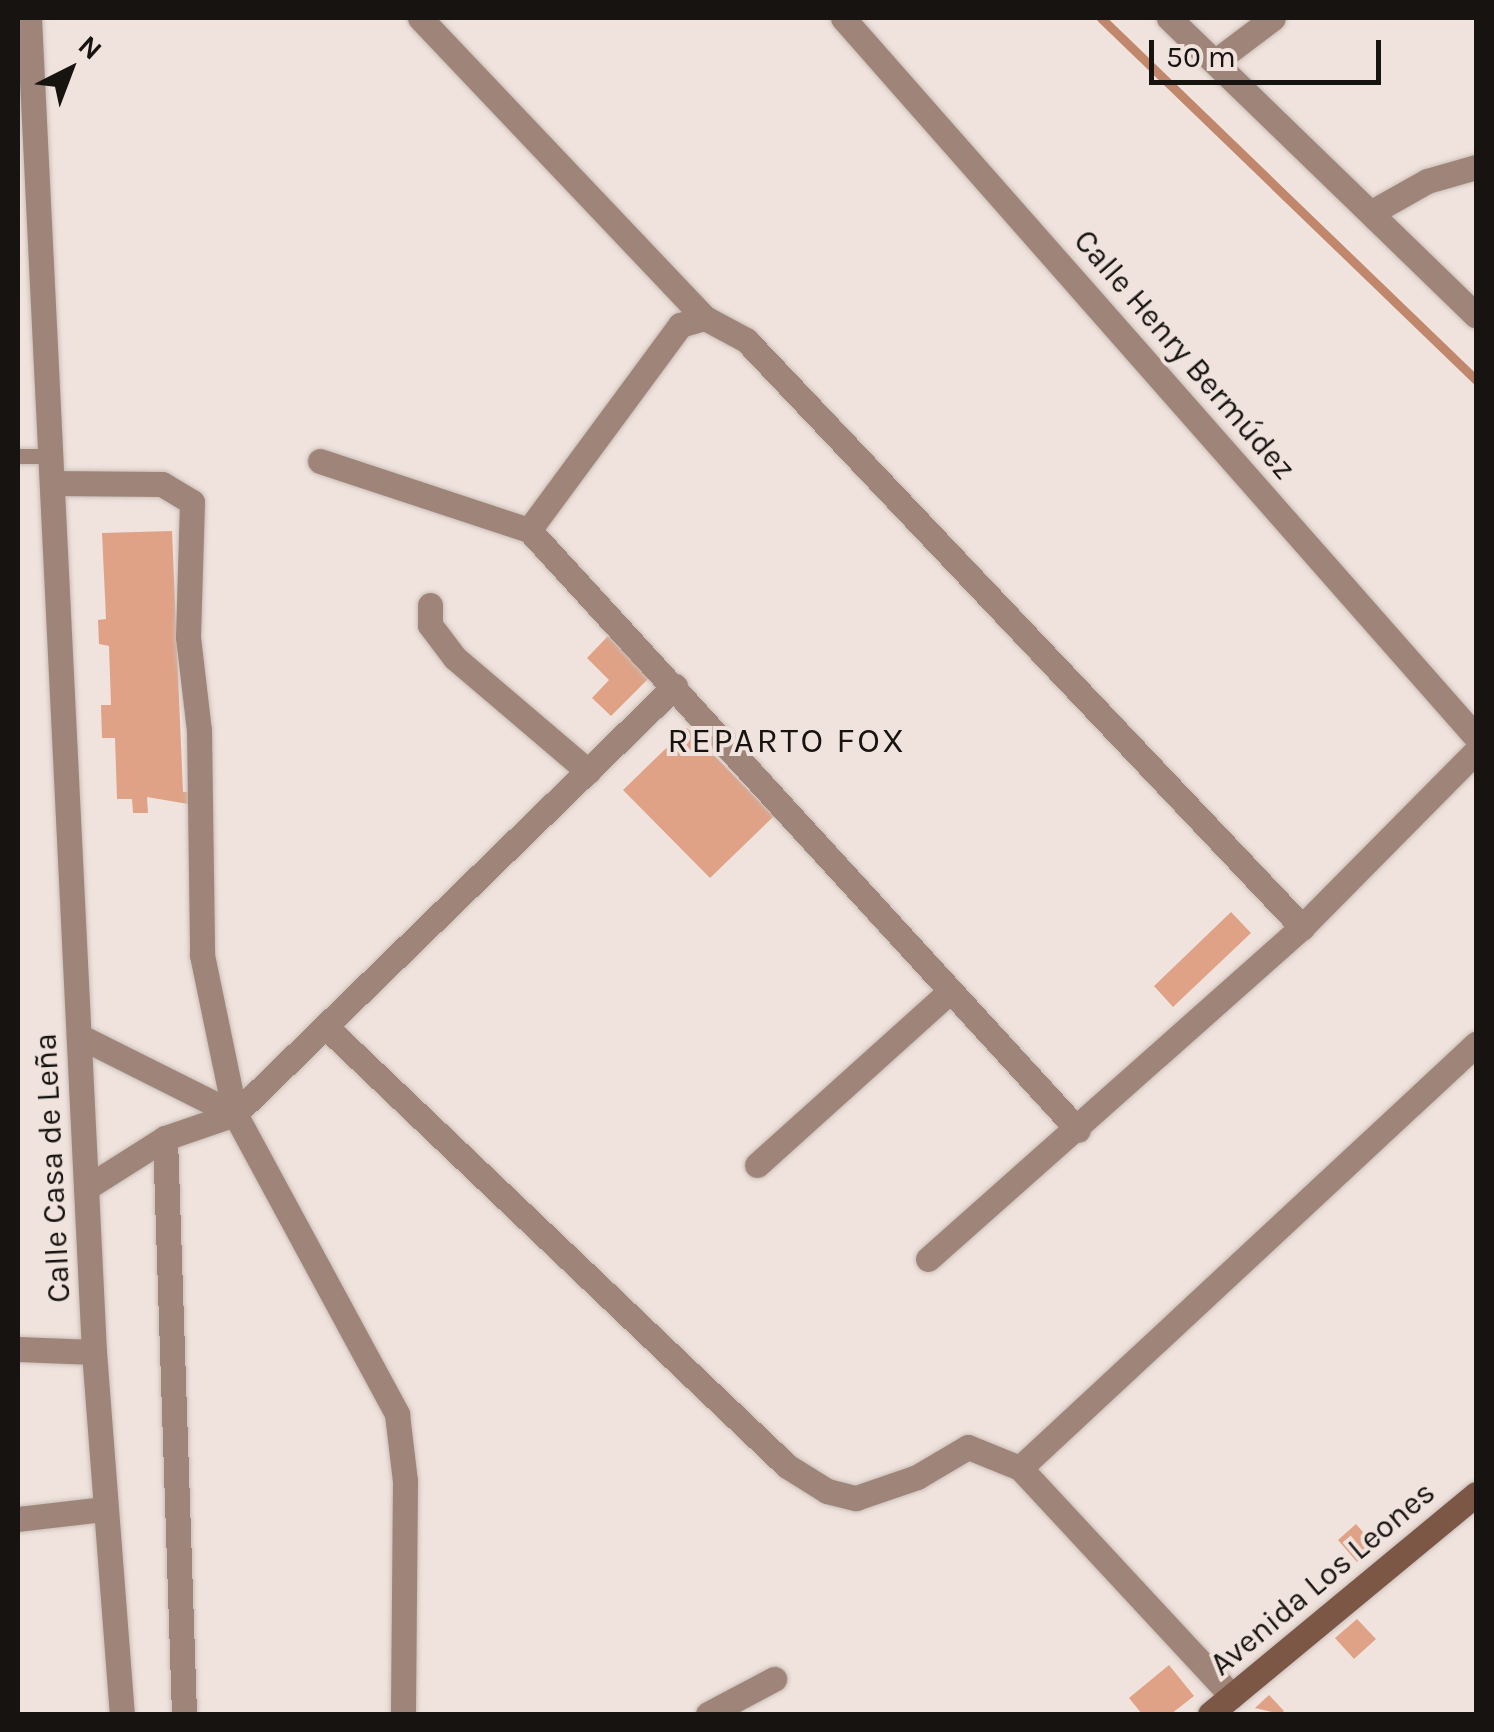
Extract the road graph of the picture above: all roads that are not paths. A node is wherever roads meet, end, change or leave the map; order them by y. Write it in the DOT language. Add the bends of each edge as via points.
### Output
graph roads {
  1 [pos="29,18"];
  2 [pos="420,18"];
  3 [pos="842,18"];
  4 [pos="1169,18"];
  5 [pos="1273,18"];
  6 [pos="1216,61"];
  7 [pos="1476,167"];
  8 [pos="1372,212"];
  9 [pos="1476,315"];
  10 [pos="705,318"];
  11 [pos="18,456"];
  12 [pos="50,456"];
  13 [pos="320,461"];
  14 [pos="52,483"];
  15 [pos="529,530"];
  16 [pos="430,605"];
  17 [pos="675,686"];
  18 [pos="1476,736"];
  19 [pos="1476,752"];
  20 [pos="588,771"];
  21 [pos="1302,928"];
  22 [pos="950,992"];
  23 [pos="325,1026"];
  24 [pos="79,1036"];
  25 [pos="1476,1044"];
  26 [pos="235,1114"];
  27 [pos="1078,1130"];
  28 [pos="165,1138"];
  29 [pos="757,1165"];
  30 [pos="86,1188"];
  31 [pos="928,1259"];
  32 [pos="18,1349"];
  33 [pos="94,1352"];
  34 [pos="1020,1468"];
  35 [pos="1474,1501"];
  36 [pos="105,1509"];
  37 [pos="18,1520"];
  38 [pos="774,1679"];
  39 [pos="1232,1696"];
  40 [pos="122,1714"];
  41 [pos="184,1714"];
  42 [pos="403,1714"];
  43 [pos="708,1714"];
  44 [pos="1210,1714"];
  1 -- 12 [label="street, Calle Casa de Leña"];
  2 -- 10 [label="street"];
  3 -- 18 [label="street, Calle Henry Bermúdez"];
  4 -- 6 [label="street"];
  5 -- 6 [label="street"];
  6 -- 8 [label="street"];
  7 -- 8 [label="street" via="1428,181"];
  8 -- 9 [label="street"];
  10 -- 15 [label="street" via="680,325"];
  10 -- 21 [label="street" via="746,340"];
  11 -- 12 [label="lane"];
  12 -- 14 [label="street, Calle Casa de Leña"];
  13 -- 15 [label="street"];
  14 -- 24 [label="street, Calle Casa de Leña"];
  14 -- 26 [label="street" via="162,484 192,502 188,637 199,730 202,955"];
  15 -- 17 [label="street"];
  16 -- 20 [label="street" via="430,625 455,658"];
  17 -- 20 [label="street"];
  17 -- 22 [label="street"];
  19 -- 21 [label="street"];
  20 -- 23 [label="street"];
  21 -- 27 [label="street"];
  22 -- 27 [label="street"];
  22 -- 29 [label="street"];
  23 -- 26 [label="street"];
  23 -- 34 [label="street" via="566,1264 787,1466 827,1491 856,1498 917,1477 968,1446"];
  24 -- 26 [label="street"];
  24 -- 30 [label="street, Calle Casa de Leña"];
  25 -- 34 [label="street"];
  26 -- 28 [label="street"];
  26 -- 42 [label="street" via="397,1414 406,1481"];
  27 -- 31 [label="street"];
  28 -- 30 [label="street"];
  28 -- 41 [label="street"];
  30 -- 33 [label="street, Calle Casa de Leña"];
  32 -- 33 [label="street"];
  33 -- 36 [label="street, Calle Casa de Leña"];
  34 -- 39 [label="street"];
  35 -- 39 [label="street, Avenida Los Leones"];
  36 -- 37 [label="street"];
  36 -- 40 [label="street, Calle Casa de Leña"];
  38 -- 43 [label="street"];
  39 -- 44 [label="street, Avenida Los Leones"];
}
